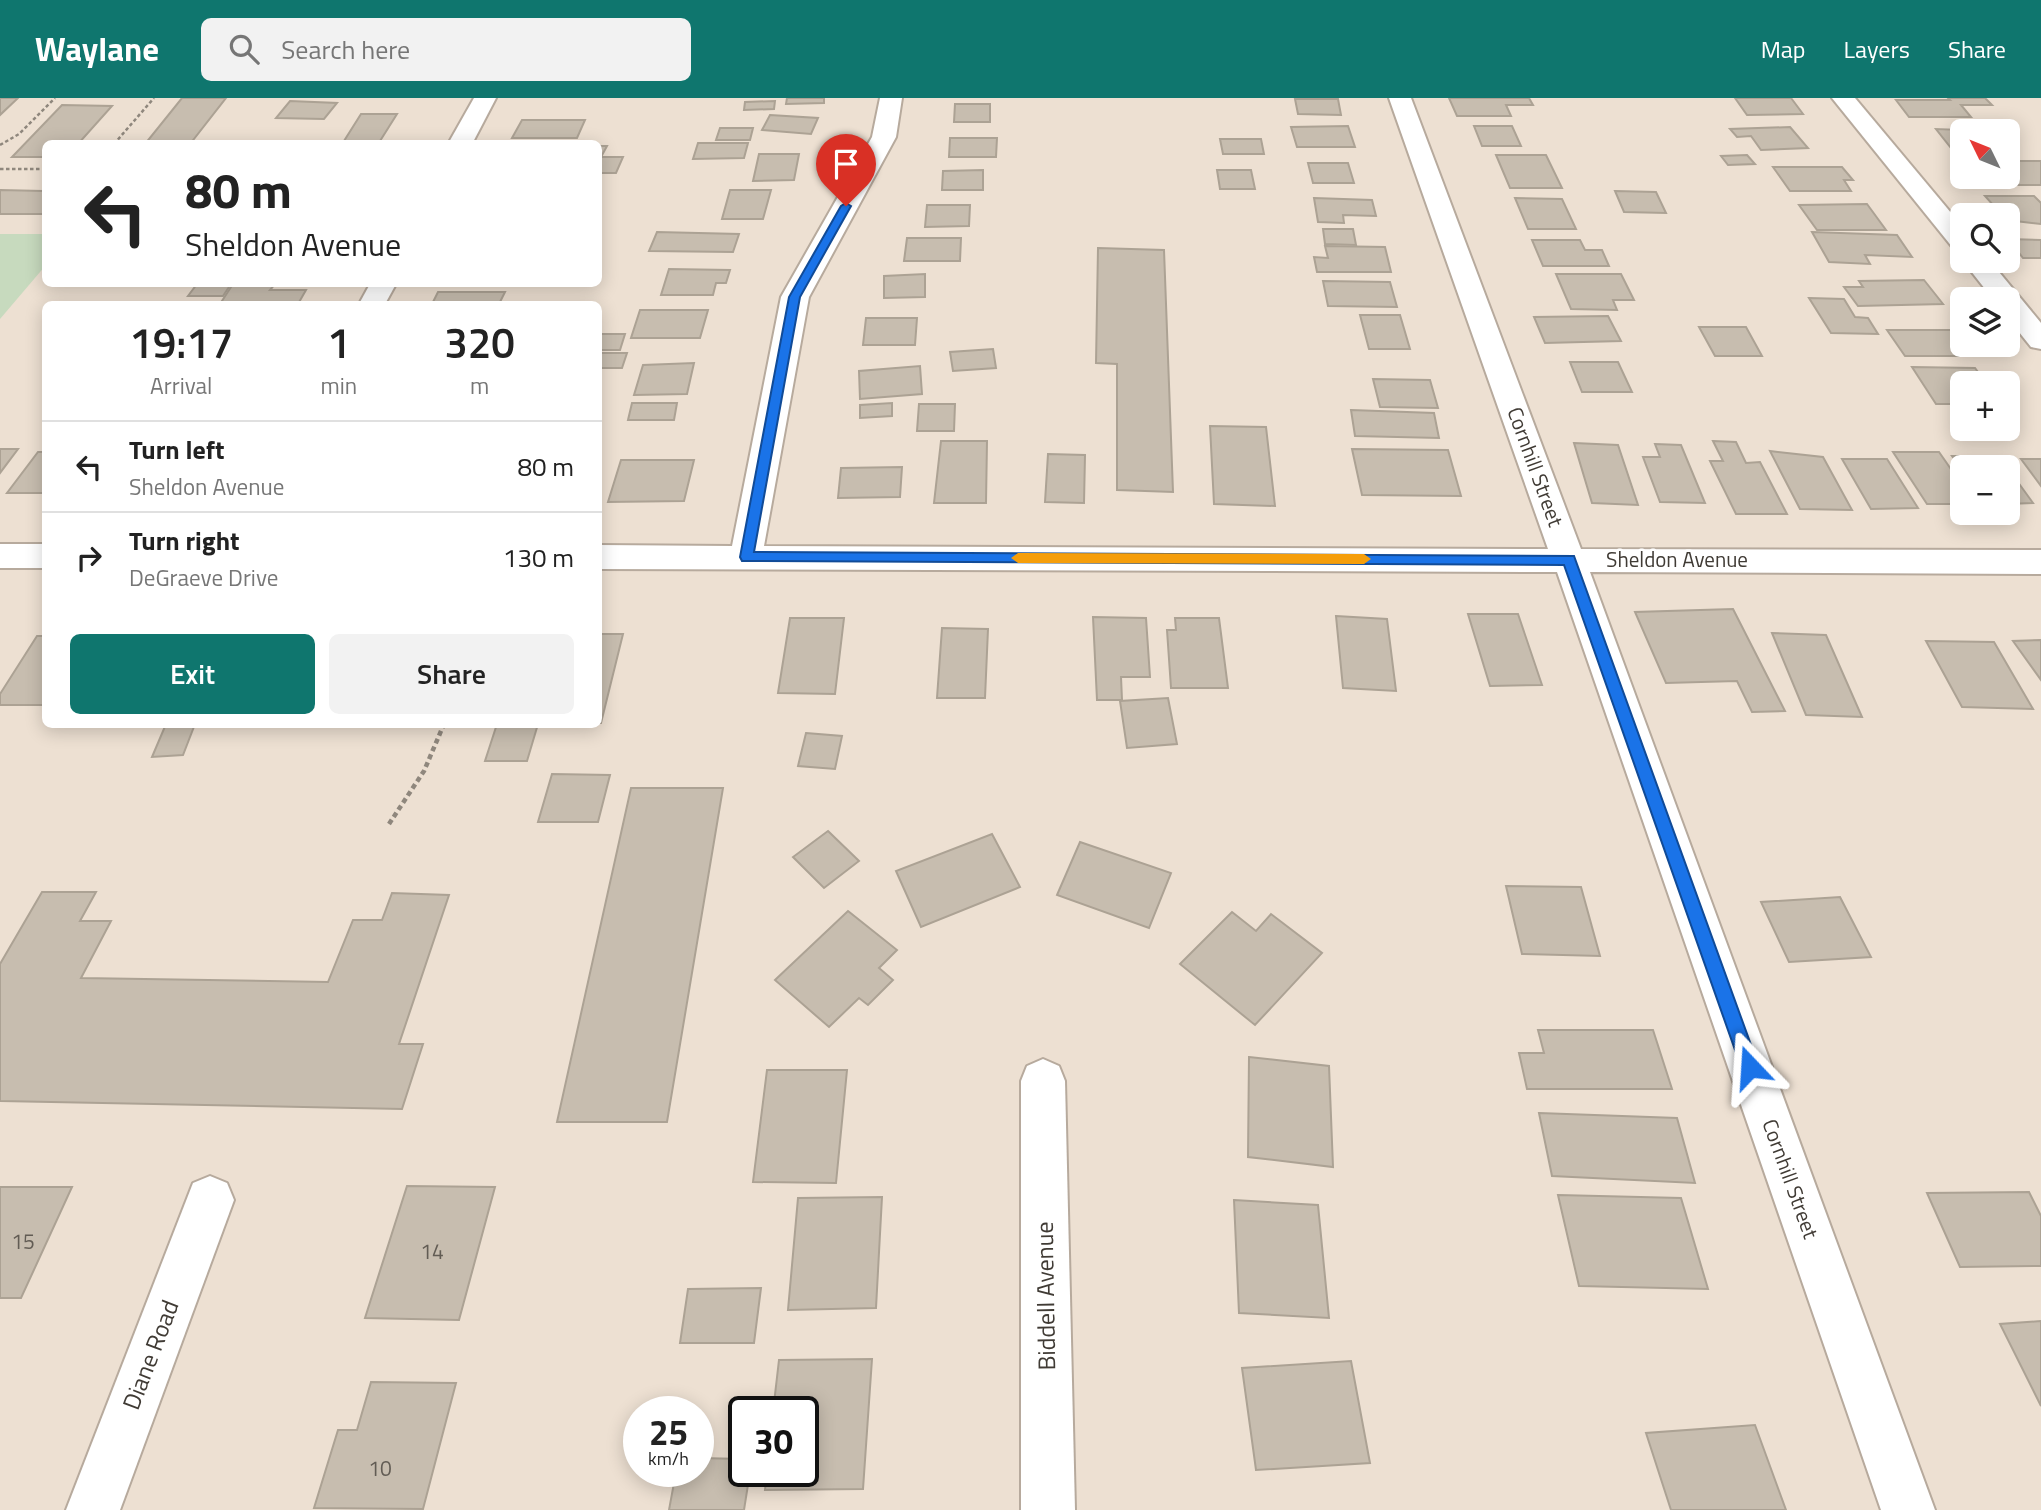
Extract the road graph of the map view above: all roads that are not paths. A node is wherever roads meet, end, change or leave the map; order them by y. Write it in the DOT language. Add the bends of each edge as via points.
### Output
graph roads {
  1 [pos="485,98"];
  2 [pos="891,98"];
  3 [pos="1400,98"];
  4 [pos="1843,98"];
  5 [pos="462,140"];
  6 [pos="1950,228"];
  7 [pos="1986,273"];
  8 [pos="2041,341"];
  9 [pos="0,556"];
  10 [pos="42,556"];
  11 [pos="602,557"];
  12 [pos="746,557"];
  13 [pos="1569,560"];
  14 [pos="2041,562"];
  15 [pos="1043,1081"];
  16 [pos="210,1200"];
  17 [pos="93,1510"];
  18 [pos="1048,1510"];
  19 [pos="1908,1510"];
  1 -- 5 [label="street"];
  2 -- 12 [label="street" via="884,137 795,297"];
  3 -- 13 [label="street, Cornhill Street"];
  4 -- 6 [label="street"];
  7 -- 8 [label="street"];
  9 -- 10 [label="street"];
  11 -- 12 [label="street, Sheldon Avenue"];
  12 -- 13 [label="street, Sheldon Avenue"];
  13 -- 14 [label="street, Sheldon Avenue"];
  13 -- 19 [label="street, Cornhill Street"];
  15 -- 18 [label="street, Biddell Avenue"];
  16 -- 17 [label="street, Diane Road"];
}
